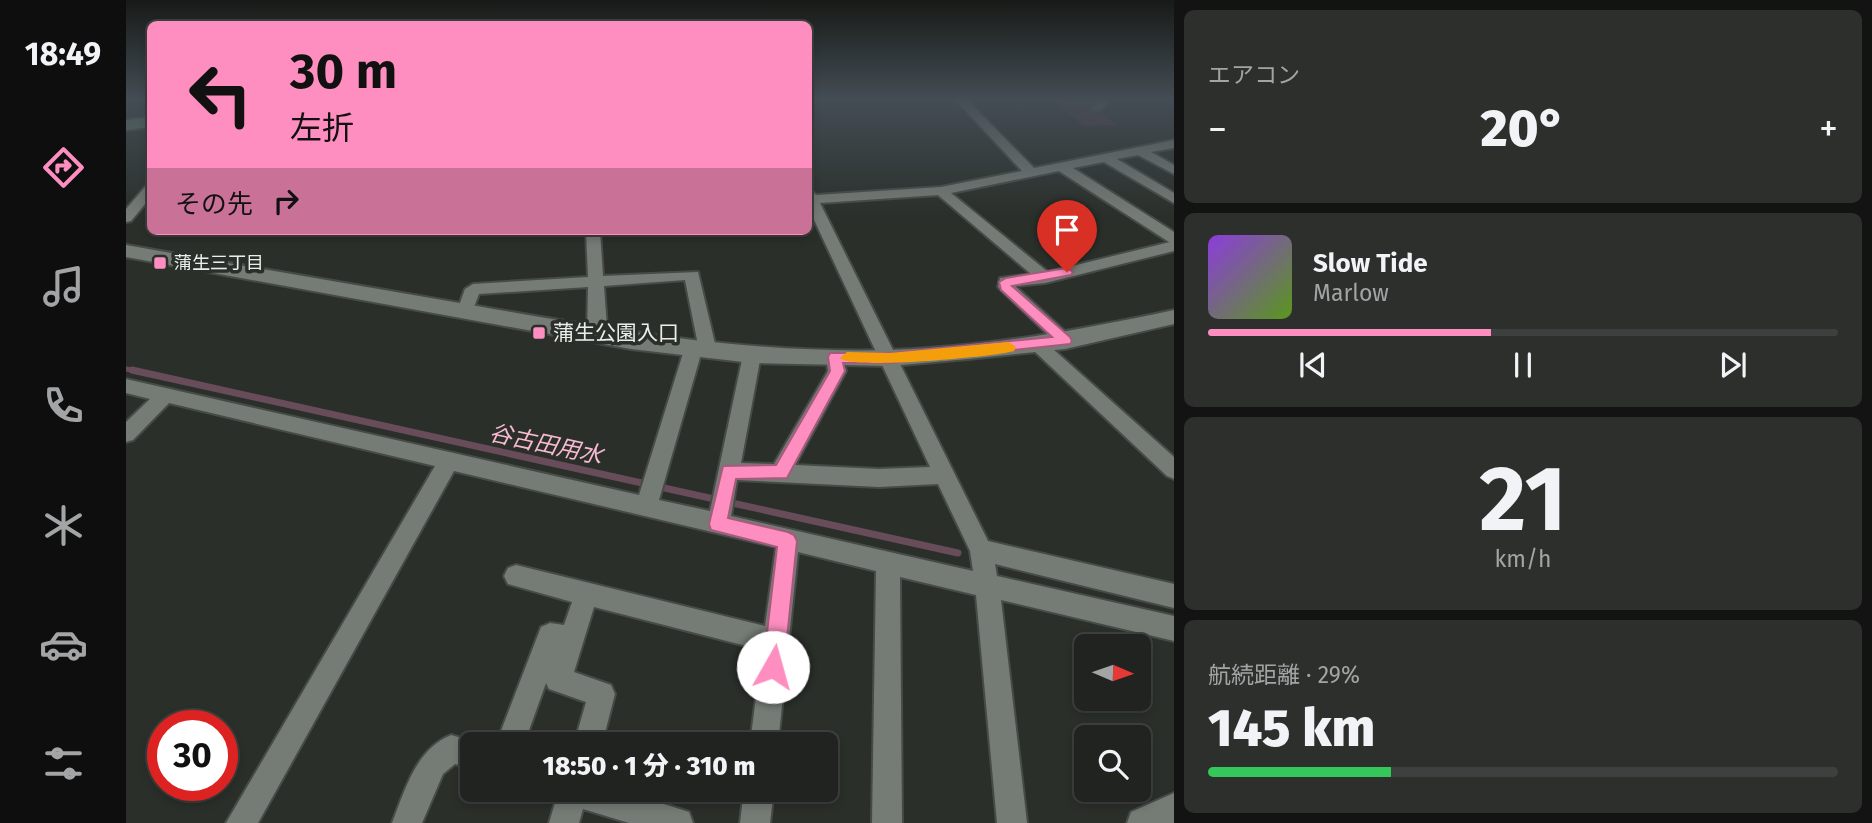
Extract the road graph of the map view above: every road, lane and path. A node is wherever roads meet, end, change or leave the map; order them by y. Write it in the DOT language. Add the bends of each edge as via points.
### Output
graph roads {
  1 [pos="998,138"];
  2 [pos="1172,146"];
  3 [pos="1140,151"];
  4 [pos="1106,158"];
  5 [pos="1062,167"];
  6 [pos="1174,170"];
  7 [pos="1032,174"];
  8 [pos="941,191"];
  9 [pos="147,194"];
  10 [pos="812,197"];
  11 [pos="1174,199"];
  12 [pos="812,201"];
  13 [pos="126,218"];
  14 [pos="593,235"];
  15 [pos="1174,239"];
  16 [pos="1174,246"];
  17 [pos="126,251"];
  18 [pos="1045,278"];
  19 [pos="596,281"];
  20 [pos="465,312"];
  21 [pos="1174,317"];
  22 [pos="596,334"];
  23 [pos="1065,341"];
  24 [pos="1038,345"];
  25 [pos="700,351"];
  26 [pos="752,355"];
  27 [pos="835,357"];
  28 [pos="890,358"];
  29 [pos="126,386"];
  30 [pos="166,395"];
  31 [pos="126,434"];
  32 [pos="449,460"];
  33 [pos="1174,470"];
  34 [pos="729,471"];
  35 [pos="781,472"];
  36 [pos="945,475"];
  37 [pos="646,506"];
  38 [pos="718,524"];
  39 [pos="788,541"];
  40 [pos="981,551"];
  41 [pos="888,563"];
  42 [pos="516,576"];
  43 [pos="988,586"];
  44 [pos="587,593"];
  45 [pos="1174,596"];
  46 [pos="1174,629"];
  47 [pos="571,639"];
  48 [pos="776,641"];
  49 [pos="514,732"];
  50 [pos="591,732"];
  51 [pos="765,732"];
  52 [pos="460,751"];
  53 [pos="570,802"];
  54 [pos="612,802"];
  55 [pos="757,802"];
  56 [pos="1174,808"];
  57 [pos="241,823"];
  58 [pos="407,823"];
  59 [pos="564,823"];
  60 [pos="678,823"];
  61 [pos="755,823"];
  62 [pos="887,823"];
  63 [pos="1012,823"];
  64 [pos="1142,823"];
  1 -- 7 [label="street"];
  2 -- 3 [label="street"];
  3 -- 4 [label="street"];
  3 -- 6 [label="street"];
  4 -- 5 [label="street"];
  4 -- 11 [label="street"];
  5 -- 7 [label="street"];
  5 -- 15 [label="street"];
  7 -- 8 [label="street"];
  8 -- 10 [label="street"];
  8 -- 18 [label="street"];
  9 -- 13 [label="street"];
  12 -- 28 [label="street"];
  14 -- 19 [label="street"];
  16 -- 18 [label="street"];
  17 -- 20 [label="street"];
  18 -- 23 [label="street" via="1006,282 1006,287"];
  19 -- 20 [label="street" via="473,289"];
  19 -- 22 [label="street"];
  19 -- 25 [label="street" via="692,275"];
  20 -- 22 [label="street"];
  21 -- 23 [label="street"];
  22 -- 25 [label="street"];
  23 -- 24 [label="street"];
  24 -- 28 [label="street"];
  24 -- 33 [label="street"];
  25 -- 26 [label="street"];
  25 -- 37 [label="street"];
  26 -- 27 [label="street"];
  26 -- 34 [label="street"];
  27 -- 28 [label="street"];
  27 -- 35 [label="street" via="837,371"];
  28 -- 36 [label="street"];
  29 -- 30 [label="street"];
  30 -- 31 [label="street"];
  30 -- 32 [label="street"];
  32 -- 37 [label="street"];
  32 -- 57 [label="street"];
  34 -- 35 [label="street"];
  34 -- 38 [label="street"];
  35 -- 36 [label="street" via="878,478"];
  36 -- 40 [label="street"];
  37 -- 38 [label="street"];
  38 -- 39 [label="street"];
  39 -- 41 [label="street"];
  39 -- 48 [label="street"];
  40 -- 43 [label="street"];
  40 -- 45 [label="street"];
  41 -- 43 [label="street"];
  41 -- 62 [label="street"];
  42 -- 44 [label="street"];
  43 -- 46 [label="street"];
  43 -- 63 [label="street"];
  44 -- 47 [label="street"];
  44 -- 48 [label="street"];
  47 -- 49 [label="street" via="550,636"];
  47 -- 50 [label="street" via="558,680 602,694"];
  48 -- 51 [label="street"];
  52 -- 58 [label="street" via="451,749 433,764"];
  53 -- 59 [label="street"];
  54 -- 60 [label="street"];
  55 -- 61 [label="street"];
  56 -- 64 [label="street"];
}
